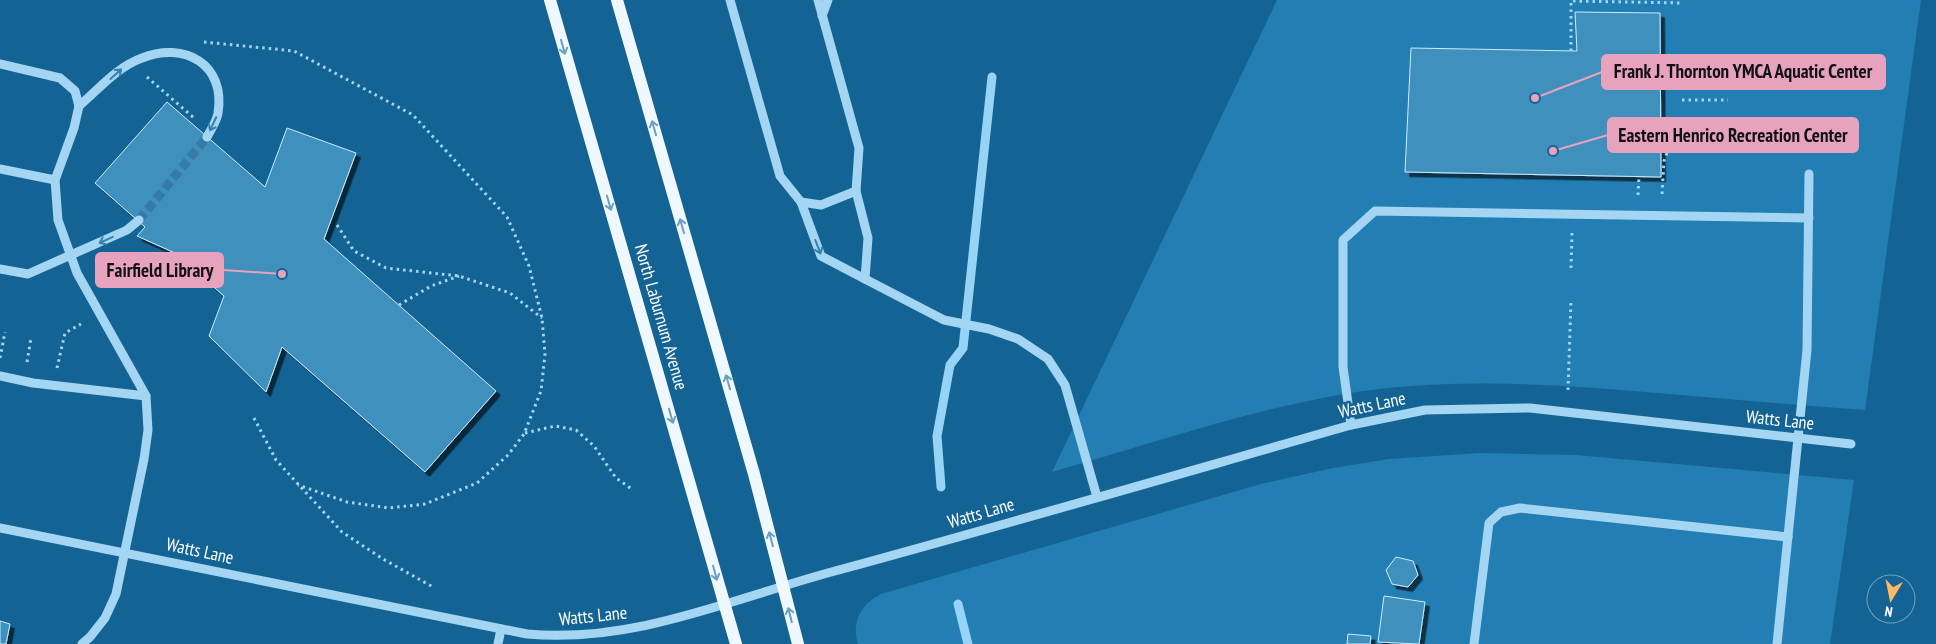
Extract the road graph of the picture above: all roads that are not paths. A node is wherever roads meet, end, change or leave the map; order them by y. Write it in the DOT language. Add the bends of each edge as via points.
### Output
graph roads {
  1 [pos="550,0"];
  2 [pos="618,0"];
  3 [pos="730,0"];
  4 [pos="818,0"];
  5 [pos="828,0"];
  6 [pos="822,16"];
  7 [pos="0,64"];
  8 [pos="79,106"];
  9 [pos="207,137"];
  10 [pos="0,169"];
  11 [pos="1809,174"];
  12 [pos="55,180"];
  13 [pos="856,191"];
  14 [pos="801,202"];
  15 [pos="1809,218"];
  16 [pos="139,220"];
  17 [pos="71,256"];
  18 [pos="0,269"];
  19 [pos="865,279"];
  20 [pos="0,376"];
  21 [pos="146,396"];
  22 [pos="1351,425"];
  23 [pos="1799,438"];
  24 [pos="1851,444"];
  25 [pos="1097,497"];
  26 [pos="0,528"];
  27 [pos="1788,537"];
  28 [pos="125,553"];
  29 [pos="783,586"];
  30 [pos="723,604"];
  31 [pos="501,629"];
  32 [pos="82,644"];
  33 [pos="498,644"];
  34 [pos="736,644"];
  35 [pos="798,644"];
  36 [pos="1474,644"];
  37 [pos="1777,644"];
  1 -- 30 [label="main road, North Laburnum Avenue, one-way"];
  29 -- 2 [label="main road, one-way"];
  3 -- 14 [label="street" via="780,176"];
  4 -- 6 [label="street"];
  5 -- 6 [label="street"];
  6 -- 13 [label="street" via="859,148"];
  7 -- 8 [label="street" via="60,78 75,91"];
  8 -- 9 [label="street, one-way" via="123,67 168,51 184,54 208,67 215,80 218,114"];
  8 -- 12 [label="street"];
  10 -- 12 [label="street"];
  11 -- 15 [label="street"];
  12 -- 17 [label="street" via="58,220"];
  13 -- 14 [label="street" via="821,205"];
  13 -- 19 [label="street" via="868,238"];
  14 -- 19 [label="street, one-way" via="821,256"];
  15 -- 22 [label="street" via="1375,211 1343,240 1343,367"];
  15 -- 23 [label="street" via="1807,350"];
  16 -- 17 [label="street, one-way" via="127,230"];
  17 -- 18 [label="street" via="28,274"];
  17 -- 21 [label="street" via="77,273"];
  19 -- 25 [label="street" via="944,320 1018,339 1048,359 1066,385"];
  20 -- 21 [label="street"];
  21 -- 28 [label="street" via="148,430"];
  22 -- 23 [label="street, Watts Lane" via="1425,410 1530,408"];
  22 -- 25 [label="street, Watts Lane"];
  23 -- 24 [label="street, Watts Lane"];
  23 -- 27 [label="street"];
  25 -- 29 [label="street, Watts Lane"];
  26 -- 28 [label="street, Watts Lane"];
  27 -- 36 [label="street" via="1520,508 1501,512 1489,523"];
  27 -- 37 [label="street"];
  28 -- 31 [label="street, Watts Lane"];
  28 -- 32 [label="street" via="116,594 105,618"];
  29 -- 30 [label="street, Watts Lane"];
  35 -- 29 [label="main road, one-way"];
  30 -- 31 [label="street, Watts Lane" via="637,628 590,635 554,637"];
  30 -- 34 [label="main road, North Laburnum Avenue"];
  31 -- 33 [label="street"];
}
